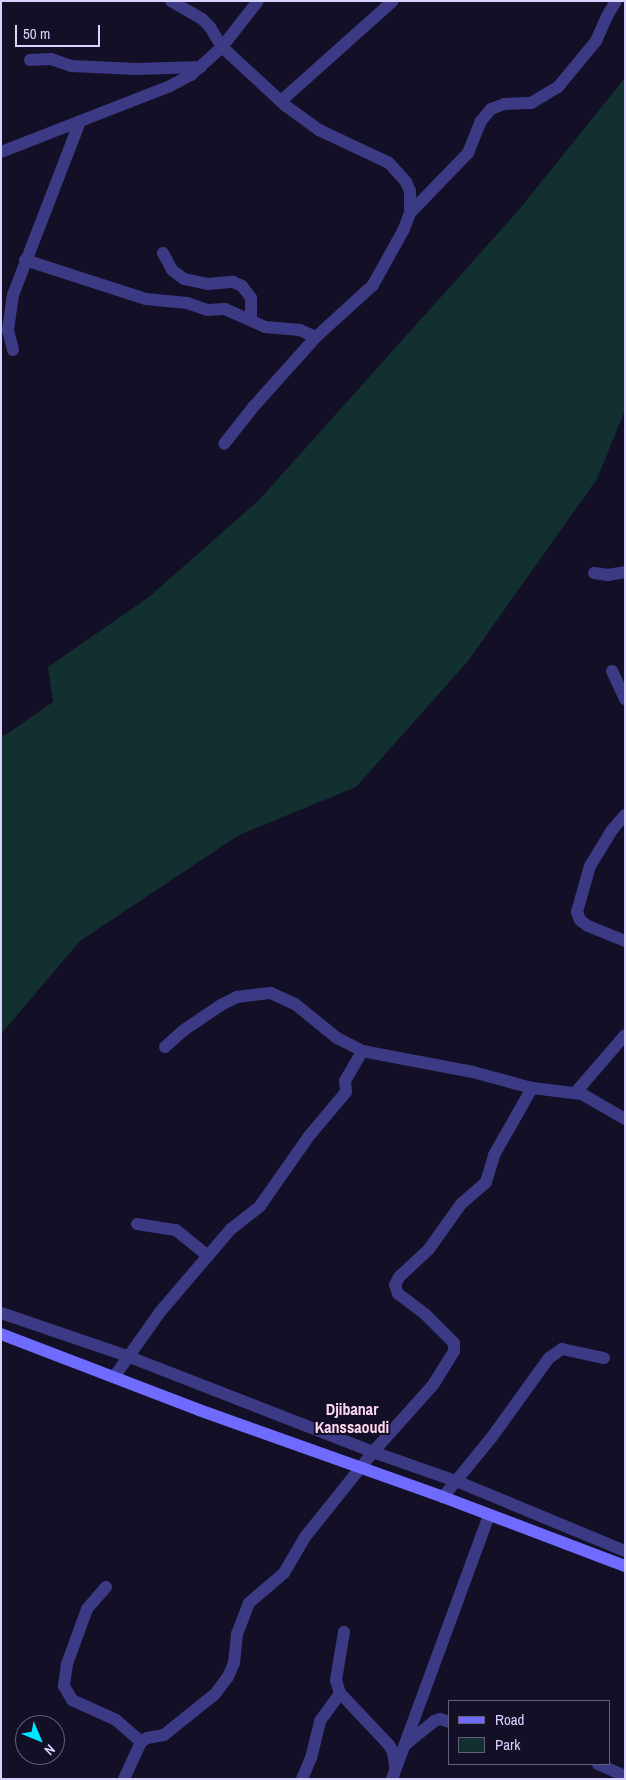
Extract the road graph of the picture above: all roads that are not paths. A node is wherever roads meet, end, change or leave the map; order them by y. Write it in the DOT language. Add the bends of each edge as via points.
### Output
graph roads {
  1 [pos="171,1"];
  2 [pos="258,1"];
  3 [pos="393,1"];
  4 [pos="616,1"];
  5 [pos="222,47"];
  6 [pos="30,60"];
  7 [pos="201,67"];
  8 [pos="281,100"];
  9 [pos="80,121"];
  10 [pos="1,152"];
  11 [pos="410,213"];
  12 [pos="163,253"];
  13 [pos="25,260"];
  14 [pos="251,320"];
  15 [pos="316,337"];
  16 [pos="13,350"];
  17 [pos="224,444"];
  18 [pos="625,572"];
  19 [pos="594,573"];
  20 [pos="612,671"];
  21 [pos="625,699"];
  22 [pos="625,815"];
  23 [pos="625,941"];
  24 [pos="625,1035"];
  25 [pos="165,1047"];
  26 [pos="362,1051"];
  27 [pos="532,1088"];
  28 [pos="576,1092"];
  29 [pos="625,1119"];
  30 [pos="137,1224"];
  31 [pos="208,1256"];
  32 [pos="1,1313"];
  33 [pos="1,1334"];
  34 [pos="127,1356"];
  35 [pos="604,1358"];
  36 [pos="114,1377"];
  37 [pos="373,1452"];
  38 [pos="359,1469"];
  39 [pos="456,1481"];
  40 [pos="443,1497"];
  41 [pos="489,1515"];
  42 [pos="625,1551"];
  43 [pos="625,1566"];
  44 [pos="106,1587"];
  45 [pos="344,1632"];
  46 [pos="340,1693"];
  47 [pos="448,1721"];
  48 [pos="141,1742"];
  49 [pos="404,1746"];
  50 [pos="600,1765"];
  51 [pos="393,1773"];
  52 [pos="625,1776"];
  53 [pos="124,1779"];
  54 [pos="302,1779"];
  1 -- 5 [label="street" via="202,19"];
  2 -- 5 [label="street"];
  3 -- 8 [label="street"];
  4 -- 11 [label="street" via="594,45 558,87 531,103 504,104 491,109 481,121 468,153"];
  5 -- 7 [label="street"];
  5 -- 8 [label="street"];
  6 -- 7 [label="street" via="51,59 71,66 136,69"];
  7 -- 9 [label="street" via="170,86"];
  8 -- 11 [label="street" via="319,130 389,164 410,191"];
  9 -- 10 [label="street"];
  9 -- 13 [label="street"];
  11 -- 15 [label="street" via="373,285"];
  12 -- 14 [label="street" via="172,270 184,279 208,284 233,282 242,286 251,298"];
  13 -- 14 [label="street" via="146,298 187,303 207,310 225,310"];
  13 -- 16 [label="street" via="9,313 8,330"];
  14 -- 15 [label="street" via="265,328 300,330"];
  15 -- 17 [label="street"];
  18 -- 19 [label="street"];
  20 -- 21 [label="street"];
  22 -- 23 [label="street" via="590,866 577,912 580,920 588,926"];
  24 -- 28 [label="street"];
  25 -- 26 [label="street" via="221,1005 237,997 271,993 295,1004 337,1038"];
  26 -- 27 [label="street" via="473,1072"];
  26 -- 31 [label="street" via="347,1076 346,1092 340,1100 309,1136 260,1206 231,1229"];
  27 -- 28 [label="street"];
  27 -- 37 [label="street" via="494,1155 486,1182 461,1204 429,1249 399,1277 395,1285 398,1294 425,1314 455,1347 433,1385"];
  28 -- 29 [label="street" via="591,1097"];
  30 -- 31 [label="street" via="176,1230"];
  31 -- 34 [label="street"];
  32 -- 34 [label="street"];
  33 -- 36 [label="street"];
  34 -- 36 [label="street"];
  34 -- 37 [label="street"];
  35 -- 39 [label="street" via="562,1349 549,1358"];
  36 -- 38 [label="street"];
  37 -- 38 [label="street"];
  37 -- 39 [label="street"];
  38 -- 40 [label="street"];
  38 -- 48 [label="street" via="305,1537 284,1573 249,1603 237,1634 234,1663 215,1694 164,1735"];
  39 -- 40 [label="street"];
  39 -- 42 [label="street"];
  40 -- 41 [label="street"];
  41 -- 43 [label="street"];
  41 -- 49 [label="street"];
  44 -- 48 [label="street" via="87,1609 67,1664 64,1686 72,1700 116,1720"];
  45 -- 46 [label="street" via="336,1680"];
  46 -- 51 [label="street" via="389,1745 393,1752"];
  46 -- 54 [label="street" via="320,1721"];
  47 -- 49 [label="street" via="434,1721"];
  48 -- 53 [label="street"];
  49 -- 51 [label="street"];
  50 -- 52 [label="street"];
}
